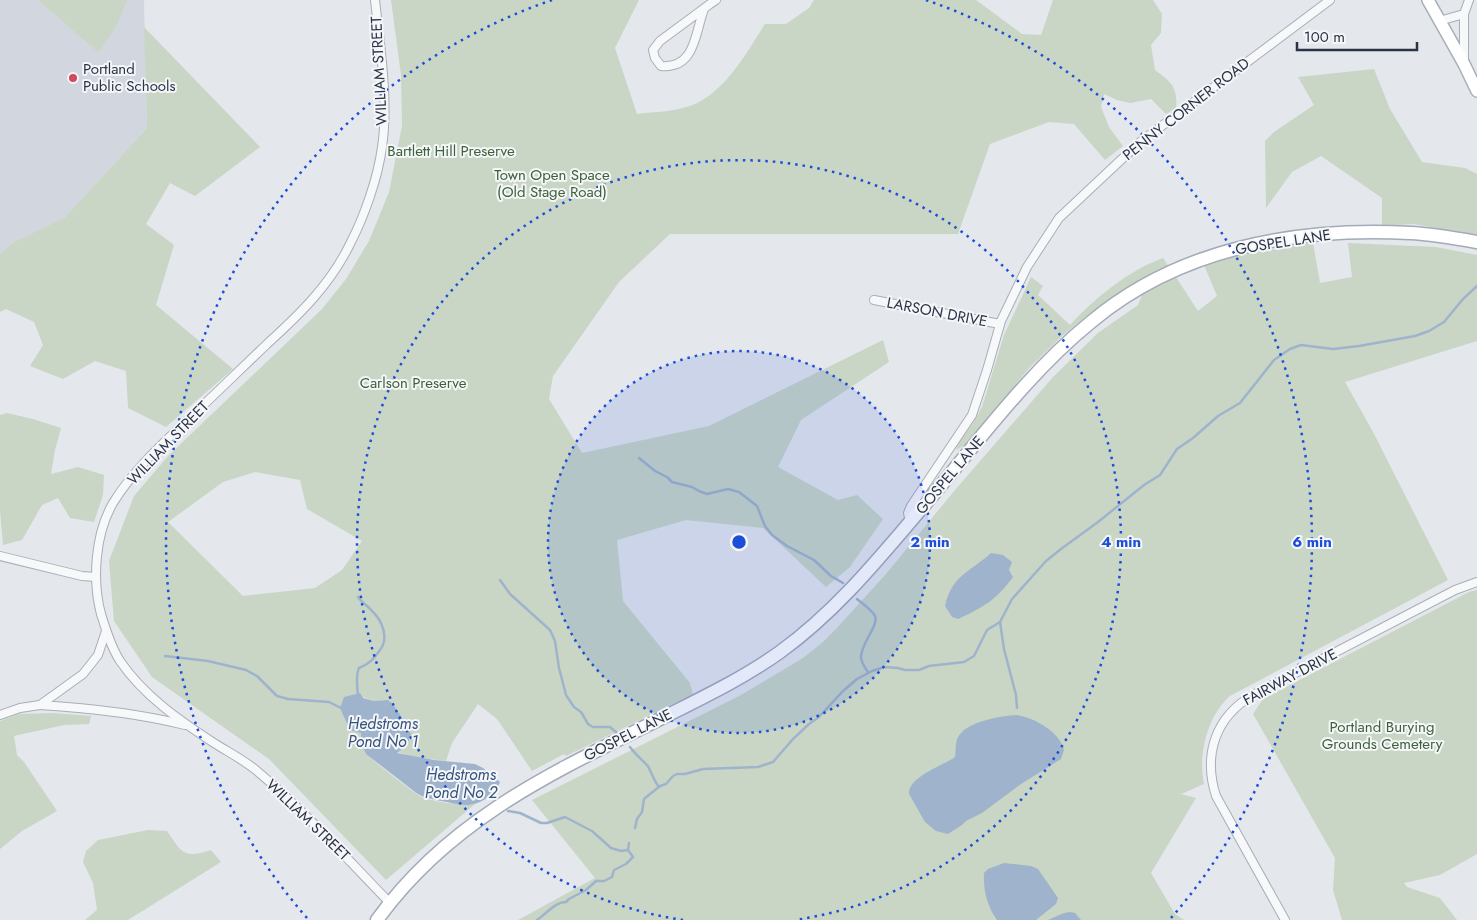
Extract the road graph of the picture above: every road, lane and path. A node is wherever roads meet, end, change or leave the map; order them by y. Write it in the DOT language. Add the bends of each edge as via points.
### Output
graph roads {
  1 [pos="375,0"];
  2 [pos="1330,0"];
  3 [pos="1428,0"];
  4 [pos="1469,0"];
  5 [pos="710,3"];
  6 [pos="1464,14"];
  7 [pos="1439,21"];
  8 [pos="1464,64"];
  9 [pos="1477,91"];
  10 [pos="1477,242"];
  11 [pos="874,300"];
  12 [pos="1000,324"];
  13 [pos="910,522"];
  14 [pos="0,556"];
  15 [pos="96,577"];
  16 [pos="1477,582"];
  17 [pos="106,631"];
  18 [pos="40,704"];
  19 [pos="0,715"];
  20 [pos="189,726"];
  21 [pos="390,903"];
  22 [pos="380,918"];
  23 [pos="1285,920"];
  1 -- 15 [label="street, WILLIAM STREET" via="384,109 382,148 369,200 350,246 326,284 302,312 135,473 112,506 99,541"];
  2 -- 12 [label="street, PENNY CORNER ROAD" via="1139,143 1059,218 1027,267"];
  3 -- 7 [label="main road"];
  4 -- 6 [label="street"];
  5 -- 5 [label="street" via="660,41 653,50 661,66 681,62 695,45 699,21"];
  6 -- 7 [label="street"];
  6 -- 8 [label="street"];
  7 -- 8 [label="main road"];
  8 -- 9 [label="main road"];
  10 -- 13 [label="main road, GOSPEL LANE" via="1413,233 1369,232 1292,238 1244,246 1199,259 1161,276 1111,306 1059,350"];
  11 -- 12 [label="street, LARSON DRIVE"];
  12 -- 13 [label="street, PENNY CORNER ROAD" via="972,415 911,506 908,513"];
  13 -- 21 [label="main road, GOSPEL LANE" via="843,598 789,646 756,668 544,778 487,813 432,857"];
  14 -- 15 [label="street"];
  15 -- 17 [label="street, WILLIAM STREET"];
  16 -- 23 [label="street, FAIRWAY DRIVE" via="1455,590 1253,695 1234,708 1222,724 1210,762 1214,789"];
  17 -- 18 [label="street" via="98,655 83,674"];
  17 -- 20 [label="street, WILLIAM STREET" via="118,658 134,680 162,707"];
  18 -- 19 [label="street"];
  18 -- 20 [label="street" via="150,716"];
  20 -- 21 [label="street, WILLIAM STREET" via="254,768 307,816"];
  21 -- 22 [label="main road, GOSPEL LANE"];
}
